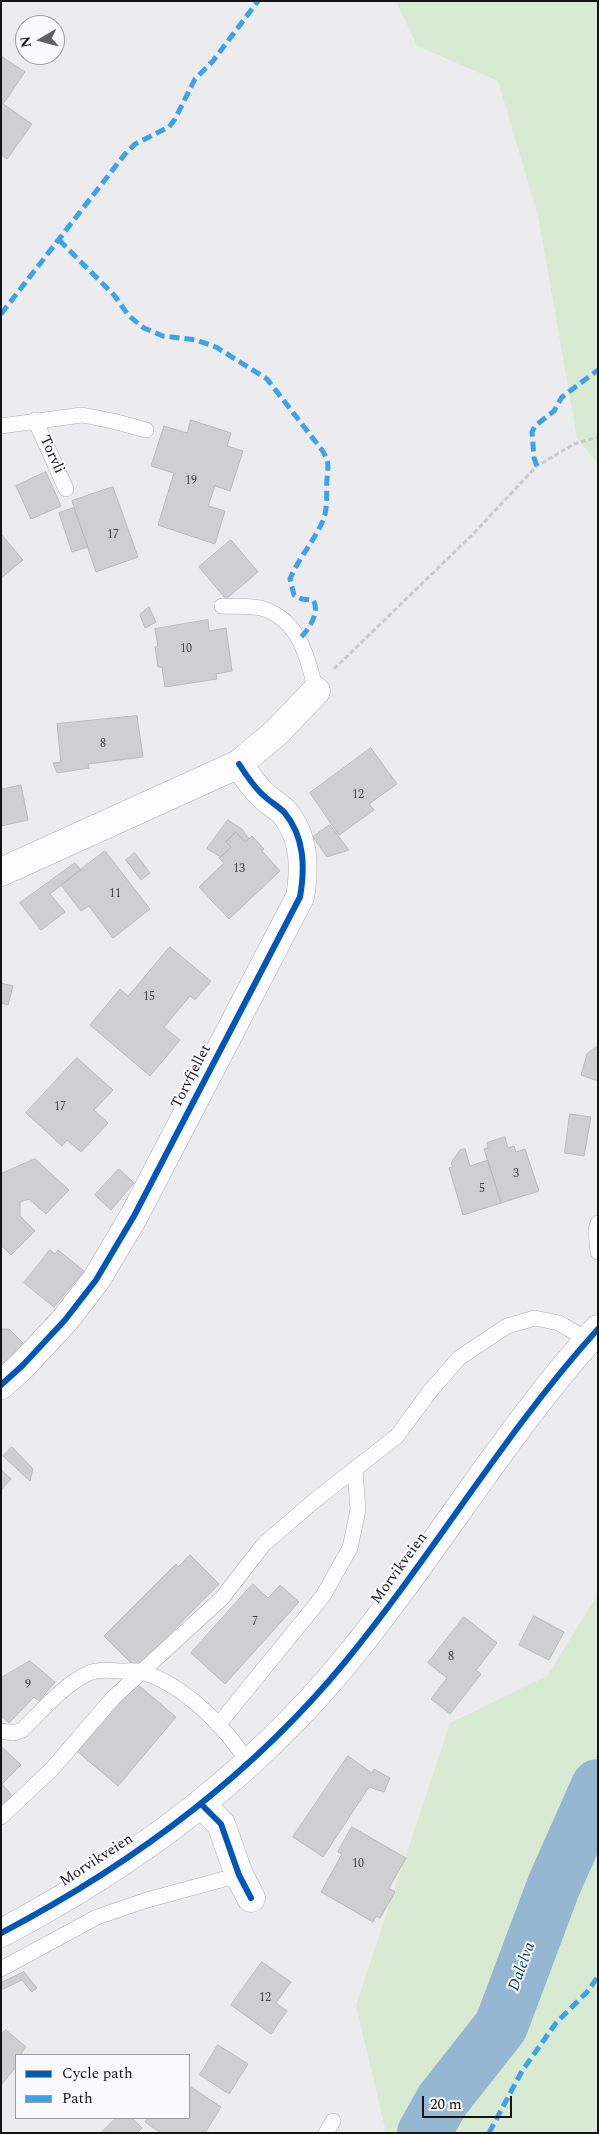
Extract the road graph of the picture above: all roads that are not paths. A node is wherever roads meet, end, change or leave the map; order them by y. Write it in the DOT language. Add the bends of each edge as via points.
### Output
graph roads {
  1 [pos="35,420"];
  2 [pos="1,426"];
  3 [pos="146,430"];
  4 [pos="66,489"];
  5 [pos="222,606"];
  6 [pos="316,691"];
  7 [pos="239,764"];
  8 [pos="1,872"];
  9 [pos="598,1223"];
  10 [pos="598,1252"];
  11 [pos="593,1335"];
  12 [pos="1,1385"];
  13 [pos="355,1470"];
  14 [pos="140,1672"];
  15 [pos="218,1725"];
  16 [pos="1,1731"];
  17 [pos="248,1763"];
  18 [pos="201,1804"];
  19 [pos="1,1817"];
  20 [pos="245,1887"];
  21 [pos="1,1933"];
  22 [pos="1,1968"];
  1 -- 2 [label="lane"];
  1 -- 3 [label="lane" via="82,414"];
  1 -- 4 [label="lane, Torvli"];
  5 -- 6 [label="lane" via="263,608 278,615 299,639"];
  6 -- 7 [label="street" via="277,732"];
  7 -- 8 [label="street"];
  7 -- 12 [label="street, Torvfjellet" via="261,794 284,812 294,830 303,857 300,897 134,1216 96,1280 66,1320"];
  9 -- 10 [label="lane"];
  11 -- 13 [label="lane, Morvikveien" via="535,1318 506,1326 459,1358 397,1436"];
  11 -- 17 [label="street, Morvikveien" via="545,1391 344,1663 313,1699"];
  13 -- 14 [label="lane, Morvikveien" via="264,1544 222,1598"];
  13 -- 15 [label="lane" via="358,1510 350,1548 323,1596"];
  14 -- 15 [label="lane" via="185,1693"];
  14 -- 16 [label="lane" via="90,1672 68,1687 22,1730 14,1733"];
  14 -- 19 [label="lane, Morvikveien" via="113,1698 52,1770"];
  15 -- 17 [label="lane"];
  17 -- 18 [label="street, Morvikveien"];
  18 -- 20 [label="street" via="221,1824"];
  18 -- 21 [label="street, Morvikveien" via="154,1840 86,1884"];
  20 -- 22 [label="lane" via="147,1900 96,1917"];
}
